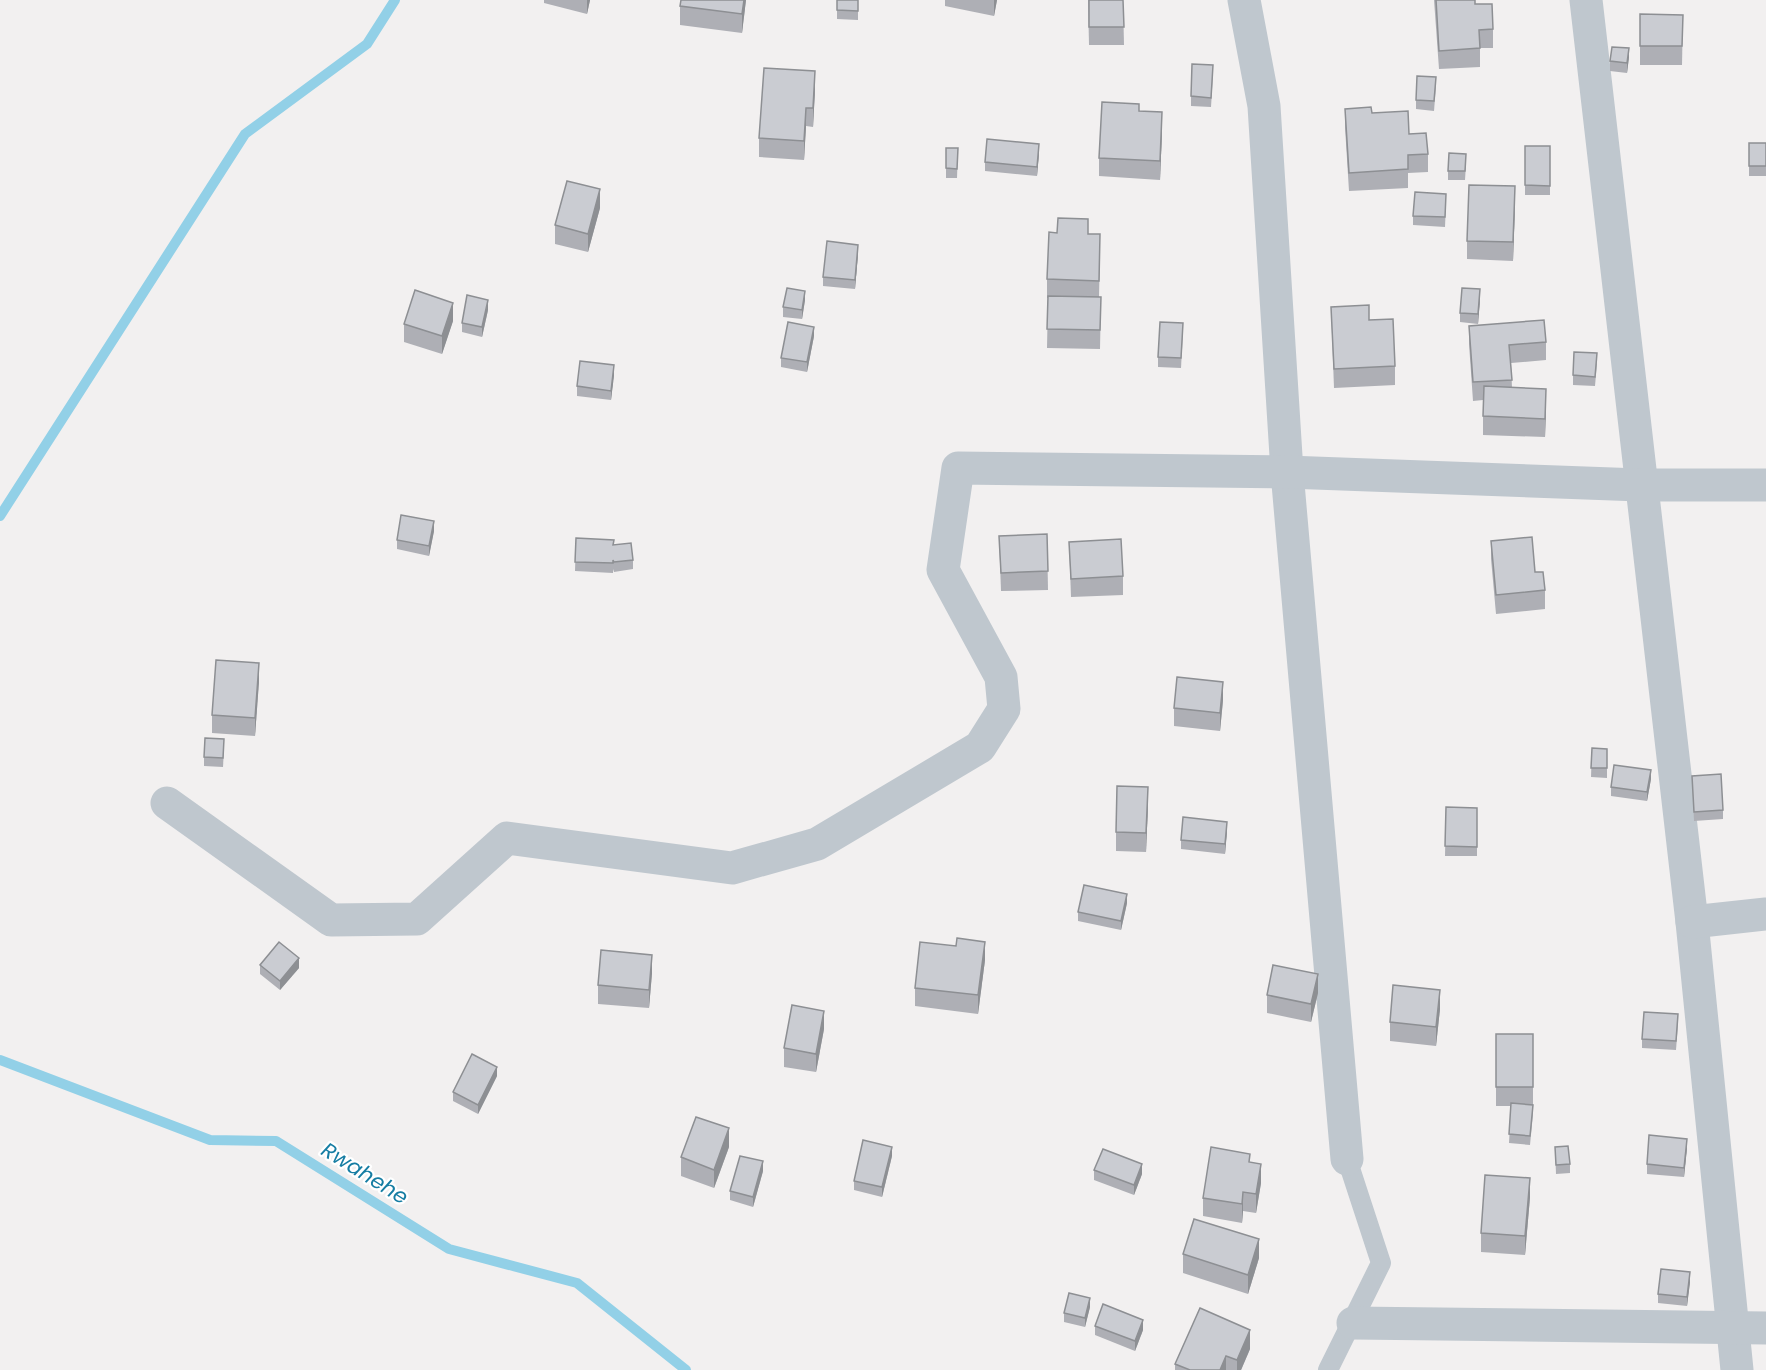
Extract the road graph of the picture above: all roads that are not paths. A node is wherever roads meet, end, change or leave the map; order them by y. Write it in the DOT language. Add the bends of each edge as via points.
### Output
graph roads {
  1 [pos="1244,0"];
  2 [pos="1586,0"];
  3 [pos="1287,472"];
  4 [pos="1640,484"];
  5 [pos="1766,485"];
  6 [pos="167,803"];
  7 [pos="1766,914"];
  8 [pos="1692,922"];
  9 [pos="1347,1159"];
  10 [pos="1353,1323"];
  11 [pos="1766,1328"];
  12 [pos="1732,1329"];
  13 [pos="1328,1370"];
  14 [pos="1737,1370"];
  1 -- 3 [label="street" via="1264,106"];
  2 -- 4 [label="street"];
  3 -- 4 [label="street"];
  3 -- 6 [label="street" via="958,468 943,570 1001,677 1004,708 980,747 817,844 732,868 507,837 417,919 331,920"];
  3 -- 9 [label="street"];
  4 -- 5 [label="street"];
  4 -- 8 [label="street"];
  7 -- 8 [label="street"];
  8 -- 12 [label="street"];
  9 -- 10 [label="lane" via="1381,1263"];
  10 -- 12 [label="street"];
  10 -- 13 [label="lane"];
  11 -- 12 [label="street"];
  12 -- 14 [label="street"];
}
